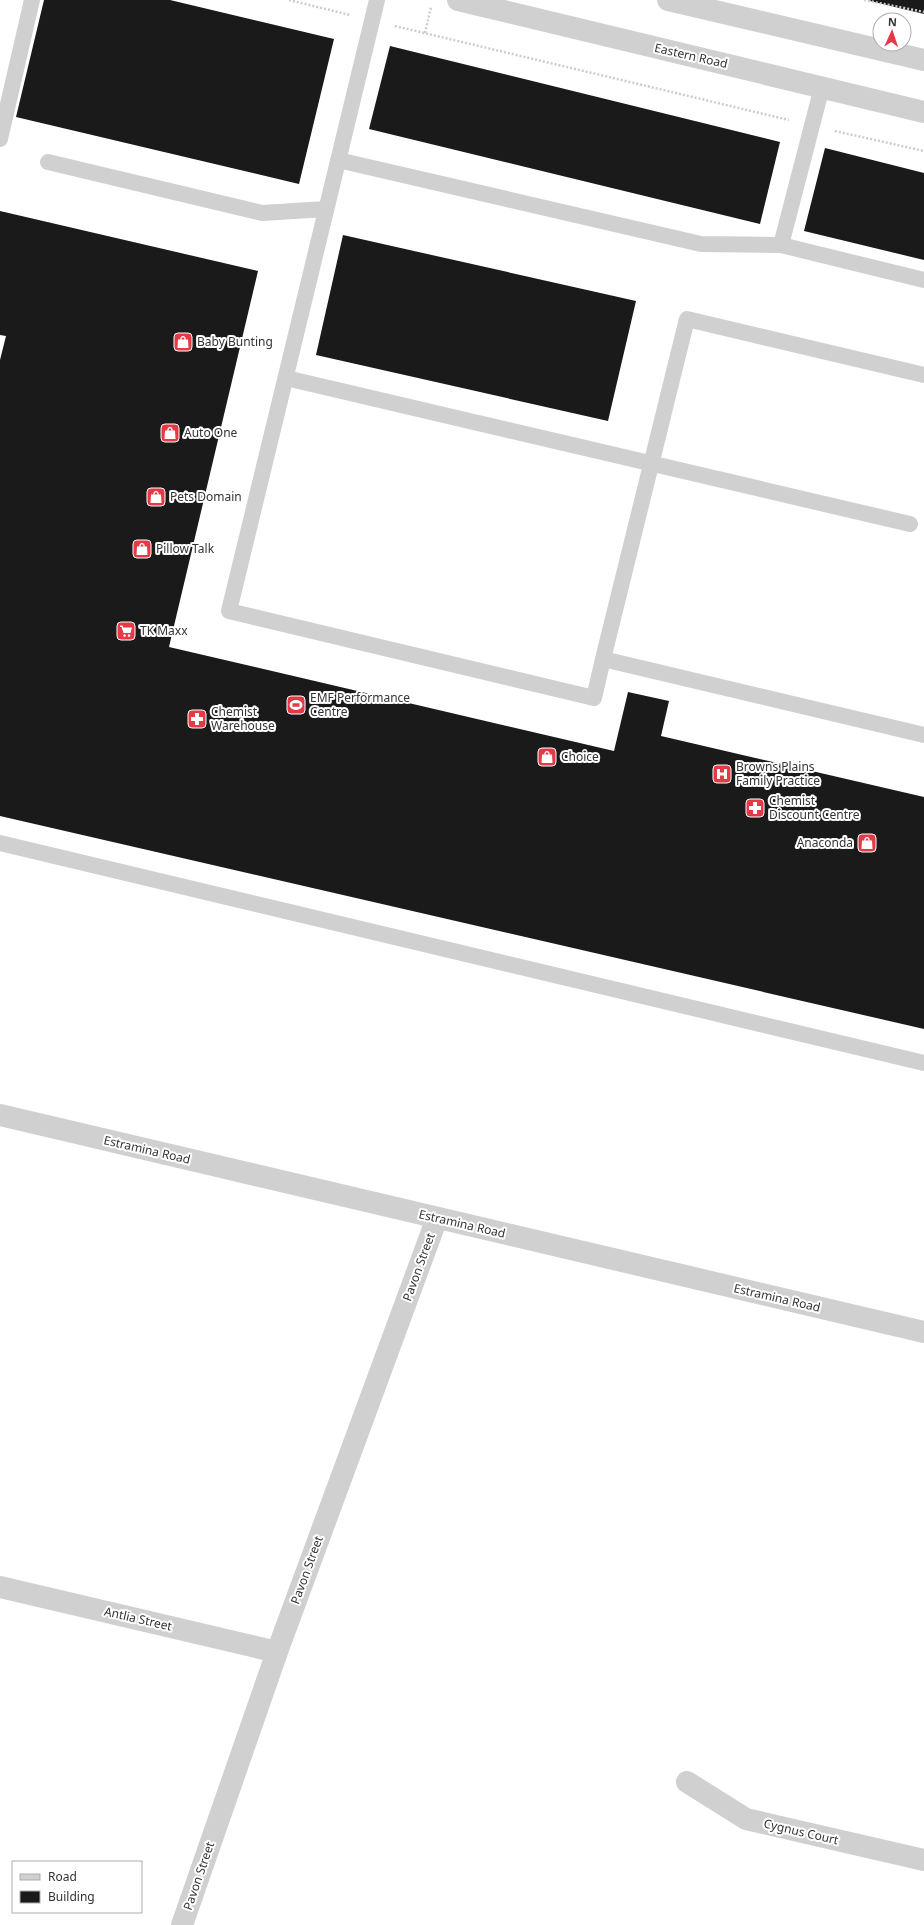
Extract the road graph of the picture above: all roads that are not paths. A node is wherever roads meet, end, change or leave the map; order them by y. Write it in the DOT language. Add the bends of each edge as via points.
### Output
graph roads {
  1 [pos="32,0"];
  2 [pos="377,0"];
  3 [pos="458,0"];
  4 [pos="668,0"];
  5 [pos="924,60"];
  6 [pos="822,87"];
  7 [pos="924,112"];
  8 [pos="0,139"];
  9 [pos="338,160"];
  10 [pos="48,162"];
  11 [pos="326,209"];
  12 [pos="782,245"];
  13 [pos="924,280"];
  14 [pos="924,375"];
  15 [pos="286,378"];
  16 [pos="652,464"];
  17 [pos="910,524"];
  18 [pos="603,659"];
  19 [pos="924,735"];
  20 [pos="0,843"];
  21 [pos="924,1064"];
  22 [pos="0,1115"];
  23 [pos="437,1218"];
  24 [pos="924,1332"];
  25 [pos="0,1587"];
  26 [pos="277,1652"];
  27 [pos="687,1782"];
  28 [pos="924,1860"];
  29 [pos="182,1925"];
  1 -- 8 [label="lane"];
  2 -- 9 [label="lane"];
  3 -- 6 [label="street, Eastern Road"];
  4 -- 5 [label="street"];
  6 -- 7 [label="street, Eastern Road"];
  6 -- 12 [label="lane"];
  9 -- 11 [label="lane"];
  9 -- 12 [label="lane" via="702,244"];
  10 -- 11 [label="lane" via="262,213"];
  11 -- 15 [label="lane"];
  12 -- 13 [label="lane"];
  14 -- 16 [label="lane" via="687,319"];
  15 -- 16 [label="lane"];
  15 -- 18 [label="lane" via="230,611 594,698"];
  16 -- 17 [label="lane"];
  16 -- 18 [label="lane"];
  18 -- 19 [label="lane"];
  20 -- 21 [label="lane"];
  22 -- 23 [label="street, Estramina Road"];
  23 -- 24 [label="street, Estramina Road"];
  23 -- 26 [label="street, Pavon Street"];
  25 -- 26 [label="street, Antlia Street"];
  26 -- 29 [label="street, Pavon Street"];
  27 -- 28 [label="street, Cygnus Court" via="746,1819"];
}
